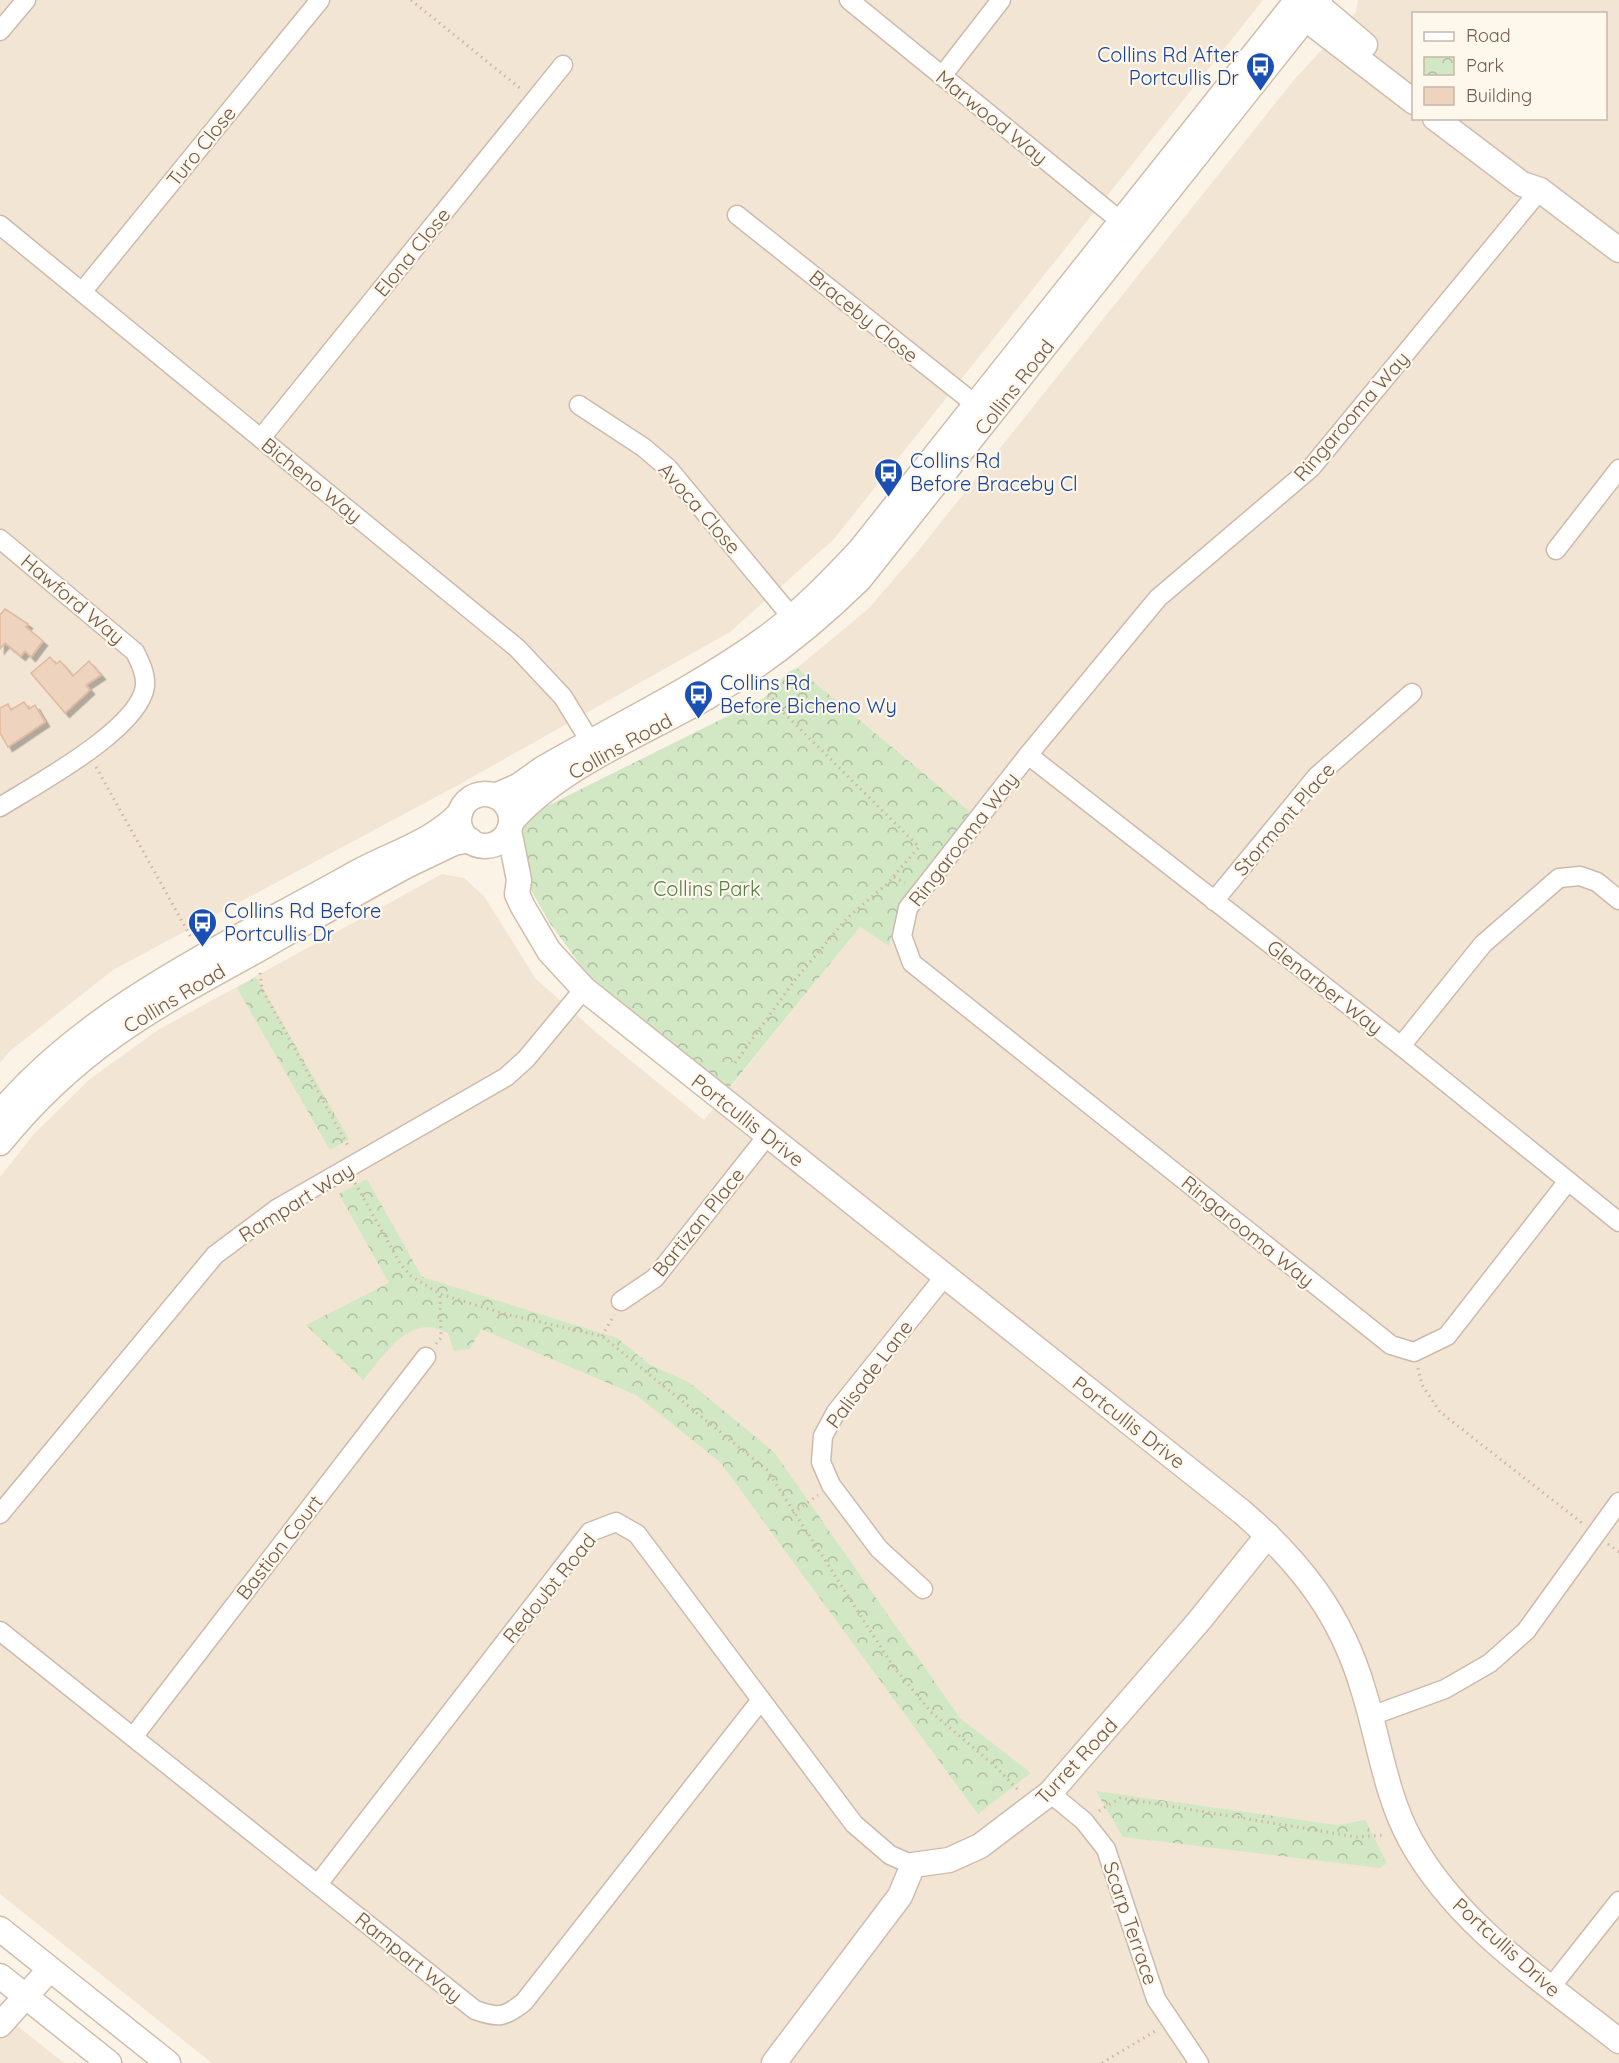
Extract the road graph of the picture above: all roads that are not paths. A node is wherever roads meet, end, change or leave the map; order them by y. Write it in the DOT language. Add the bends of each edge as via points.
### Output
graph roads {
  1 [pos="26,0"];
  2 [pos="320,0"];
  3 [pos="849,0"];
  4 [pos="1001,0"];
  5 [pos="1307,5"];
  6 [pos="0,31"];
  7 [pos="563,65"];
  8 [pos="942,76"];
  9 [pos="1412,83"];
  10 [pos="1412,101"];
  11 [pos="1438,120"];
  12 [pos="1462,120"];
  13 [pos="1540,190"];
  14 [pos="737,215"];
  15 [pos="0,225"];
  16 [pos="1128,228"];
  17 [pos="1619,250"];
  18 [pos="82,292"];
  19 [pos="579,405"];
  20 [pos="983,411"];
  21 [pos="261,438"];
  22 [pos="1619,469"];
  23 [pos="0,539"];
  24 [pos="1556,550"];
  25 [pos="797,624"];
  26 [pos="1412,693"];
  27 [pos="595,749"];
  28 [pos="1028,755"];
  29 [pos="495,796"];
  30 [pos="0,807"];
  31 [pos="460,813"];
  32 [pos="510,826"];
  33 [pos="474,842"];
  34 [pos="517,894"];
  35 [pos="1619,900"];
  36 [pos="1214,901"];
  37 [pos="584,989"];
  38 [pos="1401,1046"];
  39 [pos="0,1113"];
  40 [pos="768,1136"];
  41 [pos="0,1143"];
  42 [pos="1568,1181"];
  43 [pos="1619,1222"];
  44 [pos="945,1276"];
  45 [pos="621,1301"];
  46 [pos="426,1357"];
  47 [pos="1619,1502"];
  48 [pos="0,1514"];
  49 [pos="1268,1535"];
  50 [pos="923,1589"];
  51 [pos="0,1631"];
  52 [pos="761,1700"];
  53 [pos="1371,1716"];
  54 [pos="133,1737"];
  55 [pos="1042,1800"];
  56 [pos="913,1865"];
  57 [pos="318,1884"];
  58 [pos="1619,1901"];
  59 [pos="0,1929"];
  60 [pos="43,1963"];
  61 [pos="1551,1987"];
  62 [pos="10,1990"];
  63 [pos="0,2025"];
  64 [pos="1619,2042"];
  65 [pos="109,2063"];
  66 [pos="168,2063"];
  67 [pos="774,2063"];
  68 [pos="1199,2063"];
  1 -- 6 [label="street"];
  2 -- 18 [label="street, Turo Close"];
  3 -- 8 [label="street, Marwood Way"];
  4 -- 8 [label="street"];
  5 -- 9 [label="street"];
  5 -- 10 [label="street"];
  5 -- 16 [label="street, Collins Road"];
  7 -- 21 [label="street, Elona Close"];
  8 -- 16 [label="street, Marwood Way"];
  11 -- 13 [label="street" via="1522,184"];
  12 -- 13 [label="street" via="1530,173"];
  13 -- 17 [label="street"];
  13 -- 28 [label="street, Ringarooma Way" via="1311,468 1158,598"];
  14 -- 20 [label="street, Braceby Close"];
  15 -- 18 [label="street, Bicheno Way"];
  16 -- 20 [label="street, Collins Road"];
  18 -- 21 [label="street, Bicheno Way"];
  19 -- 25 [label="street, Avoca Close" via="668,468"];
  20 -- 25 [label="street, Collins Road" via="818,594"];
  21 -- 27 [label="street, Bicheno Way" via="517,648 563,697"];
  22 -- 24 [label="street"];
  23 -- 30 [label="street, Hawford Way" via="121,637 135,652 145,686 139,704 120,726 87,752"];
  25 -- 27 [label="street, Collins Road"];
  26 -- 36 [label="street, Stormont Place" via="1317,776"];
  27 -- 29 [label="street, Collins Road" via="542,769"];
  27 -- 32 [label="street, Collins Road"];
  28 -- 36 [label="street, Glenarber Way"];
  28 -- 42 [label="street, Ringarooma Way" via="908,908 902,936 912,963 1391,1345 1414,1352 1447,1336"];
  29 -- 31 [label="street, Collins Road" via="473,797"];
  29 -- 32 [label="street" via="510,811"];
  31 -- 33 [label="street" via="463,832"];
  31 -- 39 [label="street, Collins Road" via="433,835 373,863 140,994 55,1056"];
  32 -- 33 [label="street, Collins Road" via="495,843"];
  32 -- 34 [label="street, Portcullis Drive" via="519,880"];
  33 -- 34 [label="street, Portcullis Drive" via="493,859 506,886"];
  33 -- 41 [label="street, Collins Road" via="454,843 406,866 130,1023 48,1088"];
  34 -- 37 [label="street, Portcullis Drive" via="549,951"];
  35 -- 38 [label="street" via="1597,882 1580,876 1559,878 1483,944"];
  36 -- 38 [label="street, Glenarber Way"];
  37 -- 40 [label="street, Portcullis Drive"];
  37 -- 48 [label="street, Rampart Way" via="526,1059 506,1077 278,1208 214,1256"];
  38 -- 42 [label="street, Glenarber Way"];
  40 -- 44 [label="street, Portcullis Drive"];
  40 -- 45 [label="street, Bartizan Place" via="655,1278"];
  42 -- 43 [label="street, Glenarber Way"];
  44 -- 49 [label="street, Portcullis Drive"];
  44 -- 50 [label="street, Palisade Lane" via="836,1412 823,1436 821,1462 831,1485 879,1549"];
  46 -- 54 [label="street, Bastion Court"];
  47 -- 53 [label="street" via="1526,1631 1490,1663 1445,1689"];
  49 -- 53 [label="street, Portcullis Drive" via="1299,1565 1337,1623"];
  49 -- 55 [label="street, Turret Road" via="1199,1621"];
  51 -- 54 [label="street, Rampart Way"];
  52 -- 56 [label="street, Redoubt Road" via="854,1824 890,1855"];
  52 -- 57 [label="street, Rampart Way" via="524,2002 510,2014 494,2017 475,2010"];
  52 -- 57 [label="street, Redoubt Road" via="637,1534 616,1522 590,1532"];
  53 -- 61 [label="street, Portcullis Drive" via="1405,1827 1433,1876 1468,1918"];
  54 -- 57 [label="street, Rampart Way"];
  55 -- 56 [label="street, Turret Road" via="980,1846 949,1860"];
  55 -- 68 [label="street, Scarp Terrace" via="1084,1821 1106,1849 1156,1999"];
  56 -- 67 [label="street" via="900,1896"];
  58 -- 61 [label="street"];
  59 -- 60 [label="street"];
  60 -- 62 [label="street"];
  60 -- 66 [label="street"];
  61 -- 64 [label="street, Portcullis Drive"];
  62 -- 63 [label="street"];
  62 -- 65 [label="street"];
}
